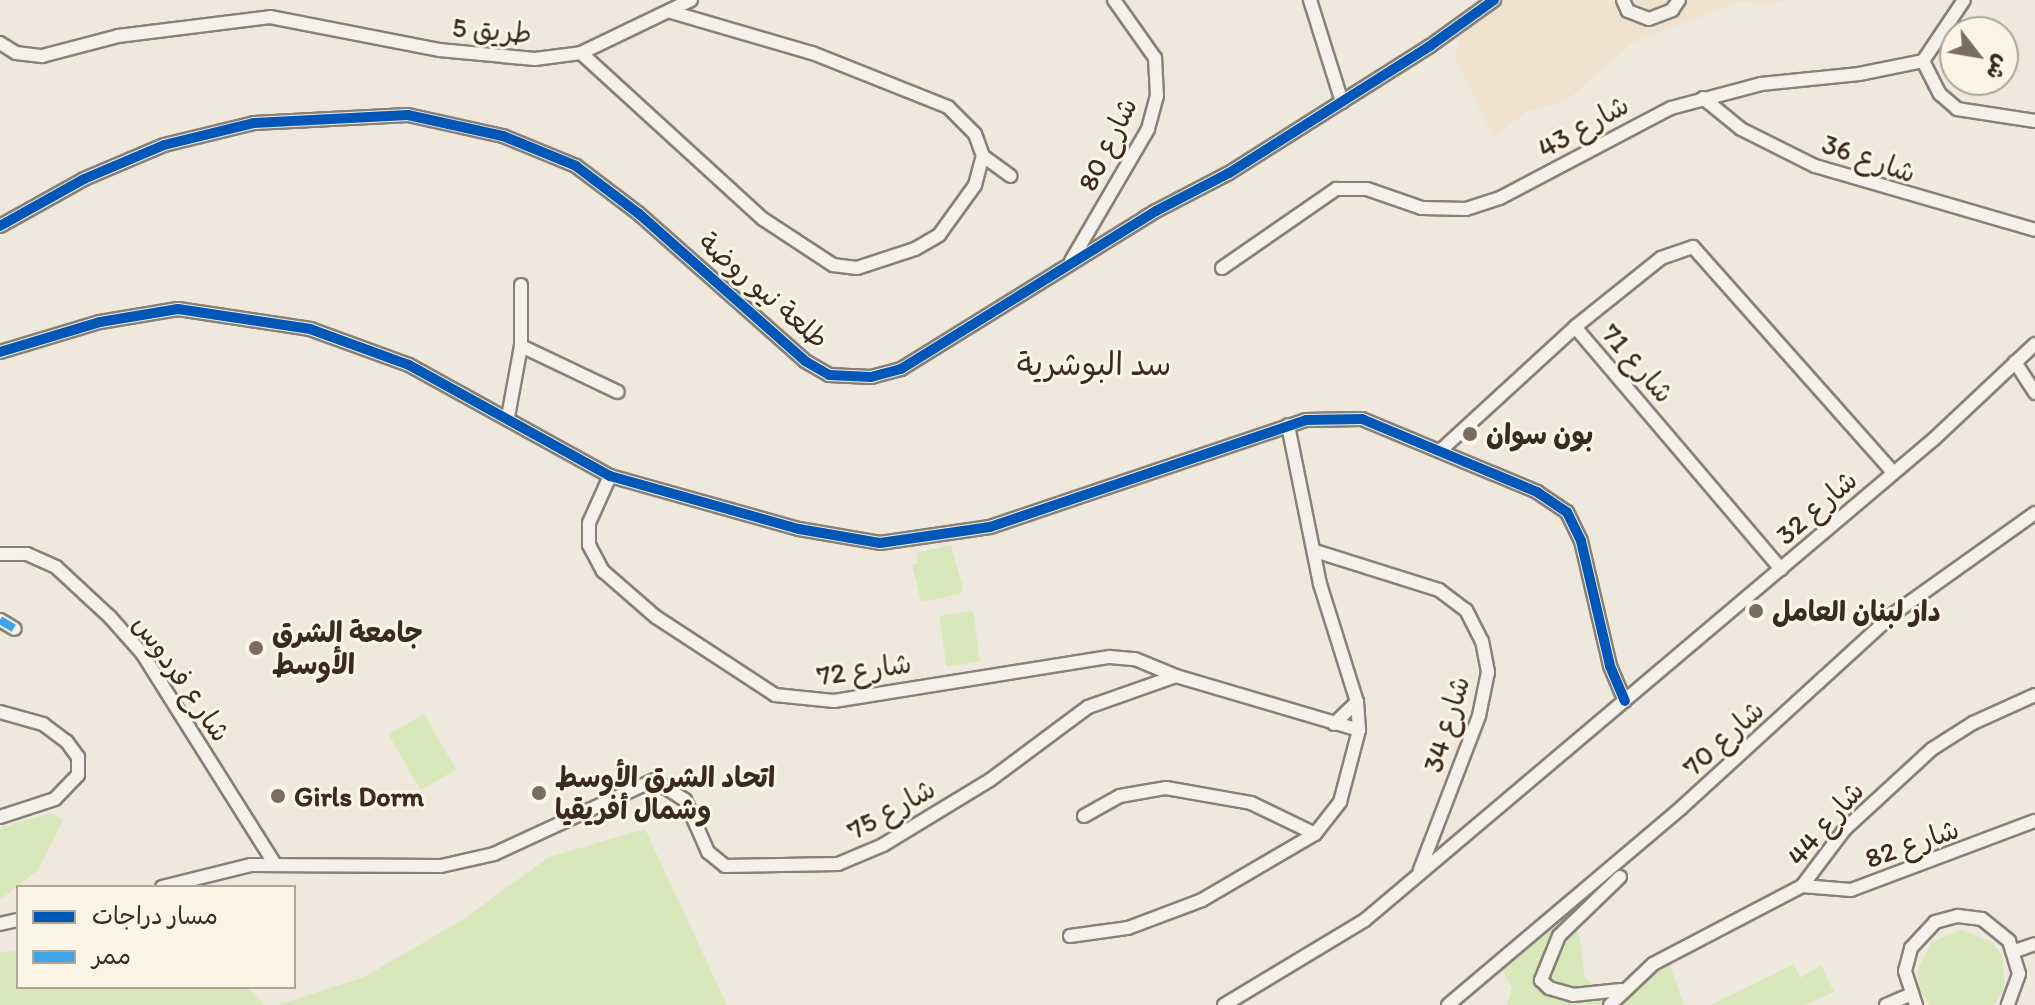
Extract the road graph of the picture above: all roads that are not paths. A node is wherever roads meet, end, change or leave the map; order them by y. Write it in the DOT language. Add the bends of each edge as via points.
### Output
graph roads {
  1 [pos="691,0"];
  2 [pos="1114,0"];
  3 [pos="1310,0"];
  4 [pos="1494,0"];
  5 [pos="1623,0"];
  6 [pos="1679,0"];
  7 [pos="1964,0"];
  8 [pos="671,12"];
  9 [pos="0,44"];
  10 [pos="581,53"];
  11 [pos="1923,61"];
  12 [pos="1703,98"];
  13 [pos="1342,102"];
  14 [pos="2035,121"];
  15 [pos="983,156"];
  16 [pos="1011,176"];
  17 [pos="0,226"];
  18 [pos="2035,230"];
  19 [pos="1068,266"];
  20 [pos="1222,268"];
  21 [pos="521,285"];
  22 [pos="1575,327"];
  23 [pos="2035,344"];
  24 [pos="521,346"];
  25 [pos="0,352"];
  26 [pos="2015,362"];
  27 [pos="618,392"];
  28 [pos="2035,393"];
  29 [pos="508,417"];
  30 [pos="1288,425"];
  31 [pos="1441,450"];
  32 [pos="1892,471"];
  33 [pos="610,476"];
  34 [pos="2035,513"];
  35 [pos="1315,551"];
  36 [pos="0,554"];
  37 [pos="1781,569"];
  38 [pos="0,620"];
  39 [pos="15,629"];
  40 [pos="1176,676"];
  41 [pos="2035,695"];
  42 [pos="1625,701"];
  43 [pos="1357,702"];
  44 [pos="0,712"];
  45 [pos="1334,724"];
  46 [pos="1359,730"];
  47 [pos="1084,816"];
  48 [pos="0,817"];
  49 [pos="2035,821"];
  50 [pos="1315,834"];
  51 [pos="260,838"];
  52 [pos="275,864"];
  53 [pos="251,865"];
  54 [pos="1419,872"];
  55 [pos="1620,877"];
  56 [pos="170,885"];
  57 [pos="1802,886"];
  58 [pos="1070,936"];
  59 [pos="2035,944"];
  60 [pos="2015,951"];
  61 [pos="1621,990"];
  62 [pos="1913,1000"];
  63 [pos="1224,1005"];
  64 [pos="1448,1005"];
  65 [pos="1610,1005"];
  66 [pos="1886,1005"];
  67 [pos="2008,1005"];
  1 -- 8 [label="street, طريق 5"];
  2 -- 19 [label="street, شارع 80" via="1155,58 1157,96 1148,129"];
  3 -- 13 [label="street"];
  4 -- 13 [label="street, طلعة نيو روضة"];
  5 -- 6 [label="street" via="1628,11 1649,19 1672,10"];
  7 -- 11 [label="street"];
  8 -- 10 [label="street, طريق 5"];
  8 -- 15 [label="street" via="922,93 948,107 975,134"];
  9 -- 10 [label="street, طريق 5" via="42,56 118,36 258,17 467,53 535,59"];
  10 -- 15 [label="street" via="763,219 833,265 857,268 886,262 939,235 975,185"];
  11 -- 12 [label="street, شارع 43" via="1859,74 1770,82"];
  11 -- 14 [label="street" via="1940,94 1957,109"];
  12 -- 18 [label="street, شارع 36" via="1741,129 1824,170"];
  12 -- 20 [label="street, شارع 43" via="1638,122 1524,186 1475,206 1422,208 1367,189 1336,189"];
  13 -- 19 [label="street, طلعة نيو روضة"];
  15 -- 16 [label="street"];
  17 -- 19 [label="street, طلعة نيو روضة" via="84,179 164,145 254,123 408,115 503,136 576,166 638,213 805,361 829,375 850,379 901,369"];
  21 -- 24 [label="street"];
  22 -- 31 [label="street, شارع 71"];
  22 -- 32 [label="street" via="1661,258 1693,247"];
  22 -- 37 [label="street, شارع 71"];
  23 -- 26 [label="street, شارع 32"];
  24 -- 27 [label="street"];
  24 -- 29 [label="street"];
  25 -- 29 [label="street" via="137,313 178,309 237,315 310,329 409,365"];
  26 -- 28 [label="street"];
  26 -- 32 [label="street, شارع 32"];
  29 -- 33 [label="street"];
  30 -- 31 [label="street" via="1362,419"];
  30 -- 33 [label="street" via="1026,516 927,540 880,543 799,529"];
  30 -- 35 [label="street"];
  31 -- 42 [label="street" via="1537,492 1567,512 1581,541 1610,666"];
  32 -- 37 [label="street, شارع 32"];
  33 -- 40 [label="street, شارع 72" via="589,523 589,545 603,571 656,617 775,695 834,701 1110,657 1135,659"];
  34 -- 64 [label="street, شارع 70" via="1892,615 1681,808"];
  35 -- 43 [label="street"];
  35 -- 54 [label="street, شارع 34" via="1439,590 1466,610 1482,641 1488,672 1479,716"];
  36 -- 51 [label="street, شارع فردوس" via="27,554 56,567 110,617 142,653"];
  37 -- 42 [label="street, شارع 32"];
  38 -- 39 [label="street"];
  40 -- 45 [label="street"];
  40 -- 52 [label="street, شارع 75" via="1088,707 990,780 883,845 838,864 725,866 708,852 685,800 654,780 494,854 441,866"];
  41 -- 57 [label="street, شارع 44" via="1932,749 1845,829"];
  42 -- 54 [label="street, شارع 34"];
  43 -- 45 [label="street"];
  43 -- 46 [label="street"];
  44 -- 48 [label="street" via="43,724 67,742 78,757 78,775 55,799"];
  45 -- 46 [label="street"];
  46 -- 50 [label="street" via="1340,802"];
  47 -- 50 [label="street" via="1120,796 1166,788 1251,803"];
  49 -- 57 [label="street, شارع 82" via="1851,890"];
  50 -- 58 [label="street" via="1202,900 1128,928"];
  51 -- 52 [label="street, شارع فردوس"];
  51 -- 53 [label="street"];
  52 -- 53 [label="street"];
  53 -- 56 [label="street"];
  54 -- 63 [label="street, شارع 34" via="1365,920"];
  55 -- 61 [label="street" via="1559,936 1541,980 1573,995"];
  57 -- 61 [label="street, شارع 44" via="1653,964"];
  59 -- 60 [label="street"];
  60 -- 62 [label="street" via="2002,932 1982,919 1946,918 1925,929 1911,948 1905,971"];
  60 -- 67 [label="street" via="2019,974"];
  61 -- 65 [label="street, شارع 44"];
  62 -- 66 [label="street"];
}
